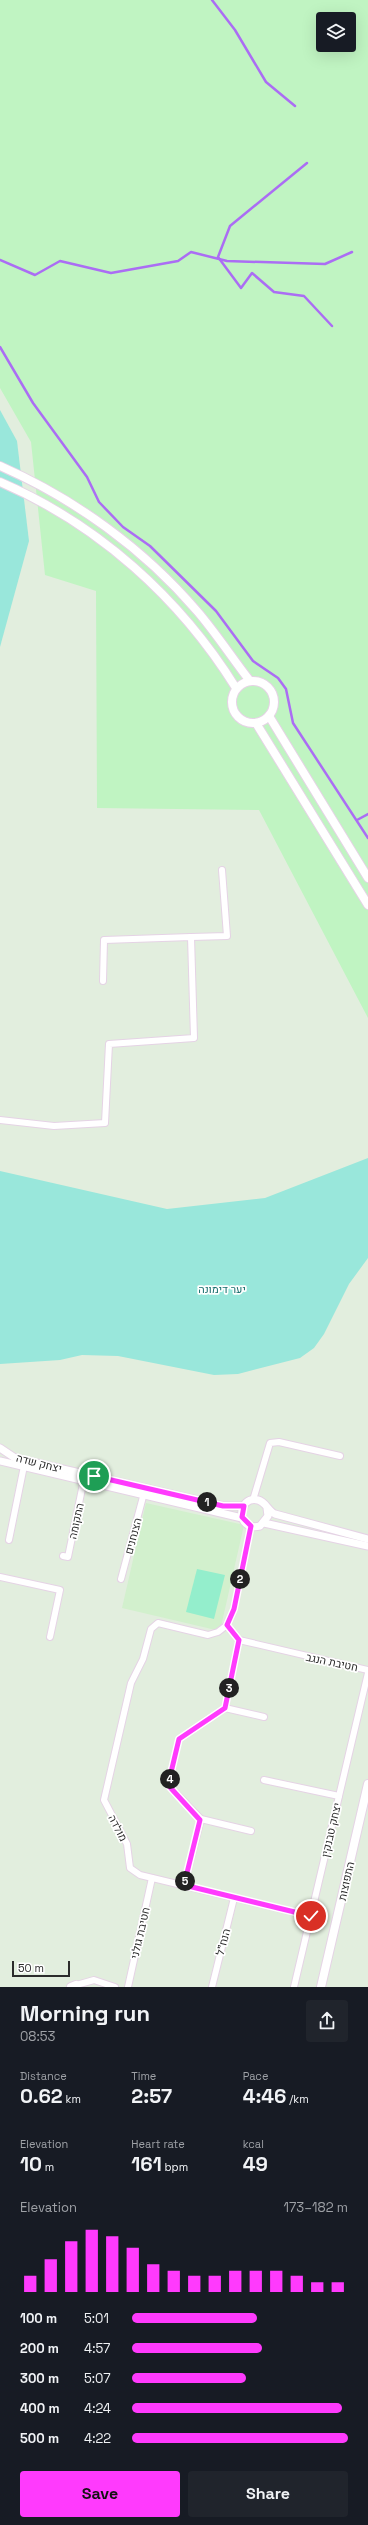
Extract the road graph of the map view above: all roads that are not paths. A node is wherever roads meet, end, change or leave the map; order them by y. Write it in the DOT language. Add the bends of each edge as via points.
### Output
graph roads {
  1 [pos="0,466"];
  2 [pos="0,482"];
  3 [pos="250,681"];
  4 [pos="236,688"];
  5 [pos="269,716"];
  6 [pos="256,723"];
  7 [pos="222,870"];
  8 [pos="368,878"];
  9 [pos="368,905"];
  10 [pos="191,937"];
  11 [pos="103,982"];
  12 [pos="0,1120"];
  13 [pos="0,1447"];
  14 [pos="0,1453"];
  15 [pos="340,1456"];
  16 [pos="0,1460"];
  17 [pos="24,1466"];
  18 [pos="84,1479"];
  19 [pos="144,1493"];
  20 [pos="254,1500"];
  21 [pos="244,1506"];
  22 [pos="267,1508"];
  23 [pos="242,1518"];
  24 [pos="264,1523"];
  25 [pos="251,1526"];
  26 [pos="368,1539"];
  27 [pos="9,1540"];
  28 [pos="368,1546"];
  29 [pos="63,1556"];
  30 [pos="0,1577"];
  31 [pos="121,1578"];
  32 [pos="227,1625"];
  33 [pos="50,1637"];
  34 [pos="239,1640"];
  35 [pos="368,1671"];
  36 [pos="225,1708"];
  37 [pos="264,1717"];
  38 [pos="264,1780"];
  39 [pos="368,1784"];
  40 [pos="339,1796"];
  41 [pos="200,1820"];
  42 [pos="251,1831"];
  43 [pos="152,1878"];
  44 [pos="184,1885"];
  45 [pos="234,1898"];
  46 [pos="311,1916"];
  47 [pos="75,1986"];
  48 [pos="115,1987"];
  49 [pos="128,1987"];
  50 [pos="212,1987"];
  51 [pos="294,1987"];
  52 [pos="321,1987"];
  1 -- 3 [label="main road" via="81,510 146,560 196,610"];
  2 -- 4 [label="main road" via="73,521 137,570 186,619"];
  3 -- 4 [label="main road"];
  3 -- 5 [label="main road" via="264,684 273,695 274,702"];
  4 -- 6 [label="main road" via="231,700 234,712 243,721"];
  5 -- 6 [label="main road"];
  5 -- 8 [label="main road"];
  6 -- 9 [label="main road"];
  7 -- 10 [label="street" via="227,936"];
  10 -- 11 [label="street" via="104,940"];
  10 -- 12 [label="street" via="194,1038 109,1044 105,1123 54,1126"];
  13 -- 14 [label="street"];
  13 -- 21 [label="street, יצחק שדה" via="14,1458 223,1506"];
  15 -- 20 [label="street" via="279,1442 270,1443"];
  16 -- 17 [label="street, יצחק שדה"];
  17 -- 18 [label="street, יצחק שדה"];
  17 -- 27 [label="street"];
  18 -- 19 [label="street, יצחק שדה"];
  18 -- 29 [label="street, התקומה" via="68,1557"];
  19 -- 23 [label="street, יצחק שדה"];
  19 -- 31 [label="street, הצנחנים"];
  20 -- 21 [label="street"];
  20 -- 22 [label="street" via="262,1501"];
  21 -- 23 [label="street"];
  22 -- 24 [label="street" via="268,1516"];
  22 -- 26 [label="street" via="275,1514"];
  23 -- 25 [label="street"];
  24 -- 25 [label="street" via="260,1526"];
  24 -- 28 [label="street"];
  25 -- 32 [label="street" via="234,1609"];
  30 -- 33 [label="street" via="60,1590"];
  32 -- 34 [label="street"];
  32 -- 43 [label="street, מולדה" via="218,1632 208,1635 158,1623 151,1629 143,1659 131,1683 104,1800 127,1844 130,1868 140,1875"];
  34 -- 35 [label="street, חטיבת הנגב"];
  34 -- 36 [label="street"];
  35 -- 40 [label="street, יצחק טבנקין"];
  36 -- 37 [label="street"];
  36 -- 41 [label="street" via="179,1739 168,1785"];
  38 -- 40 [label="street"];
  39 -- 52 [label="main road, התפוצות"];
  40 -- 46 [label="street, יצחק טבנקין"];
  41 -- 42 [label="street"];
  41 -- 44 [label="street"];
  43 -- 44 [label="street, מולדה"];
  43 -- 49 [label="street, חטיבת גולני"];
  44 -- 45 [label="street, מולדה"];
  45 -- 46 [label="street, מולדה"];
  45 -- 50 [label="street, הנח\"ל"];
  46 -- 51 [label="street, יצחק טבנקין"];
  47 -- 48 [label="street" via="89,1980"];
}
